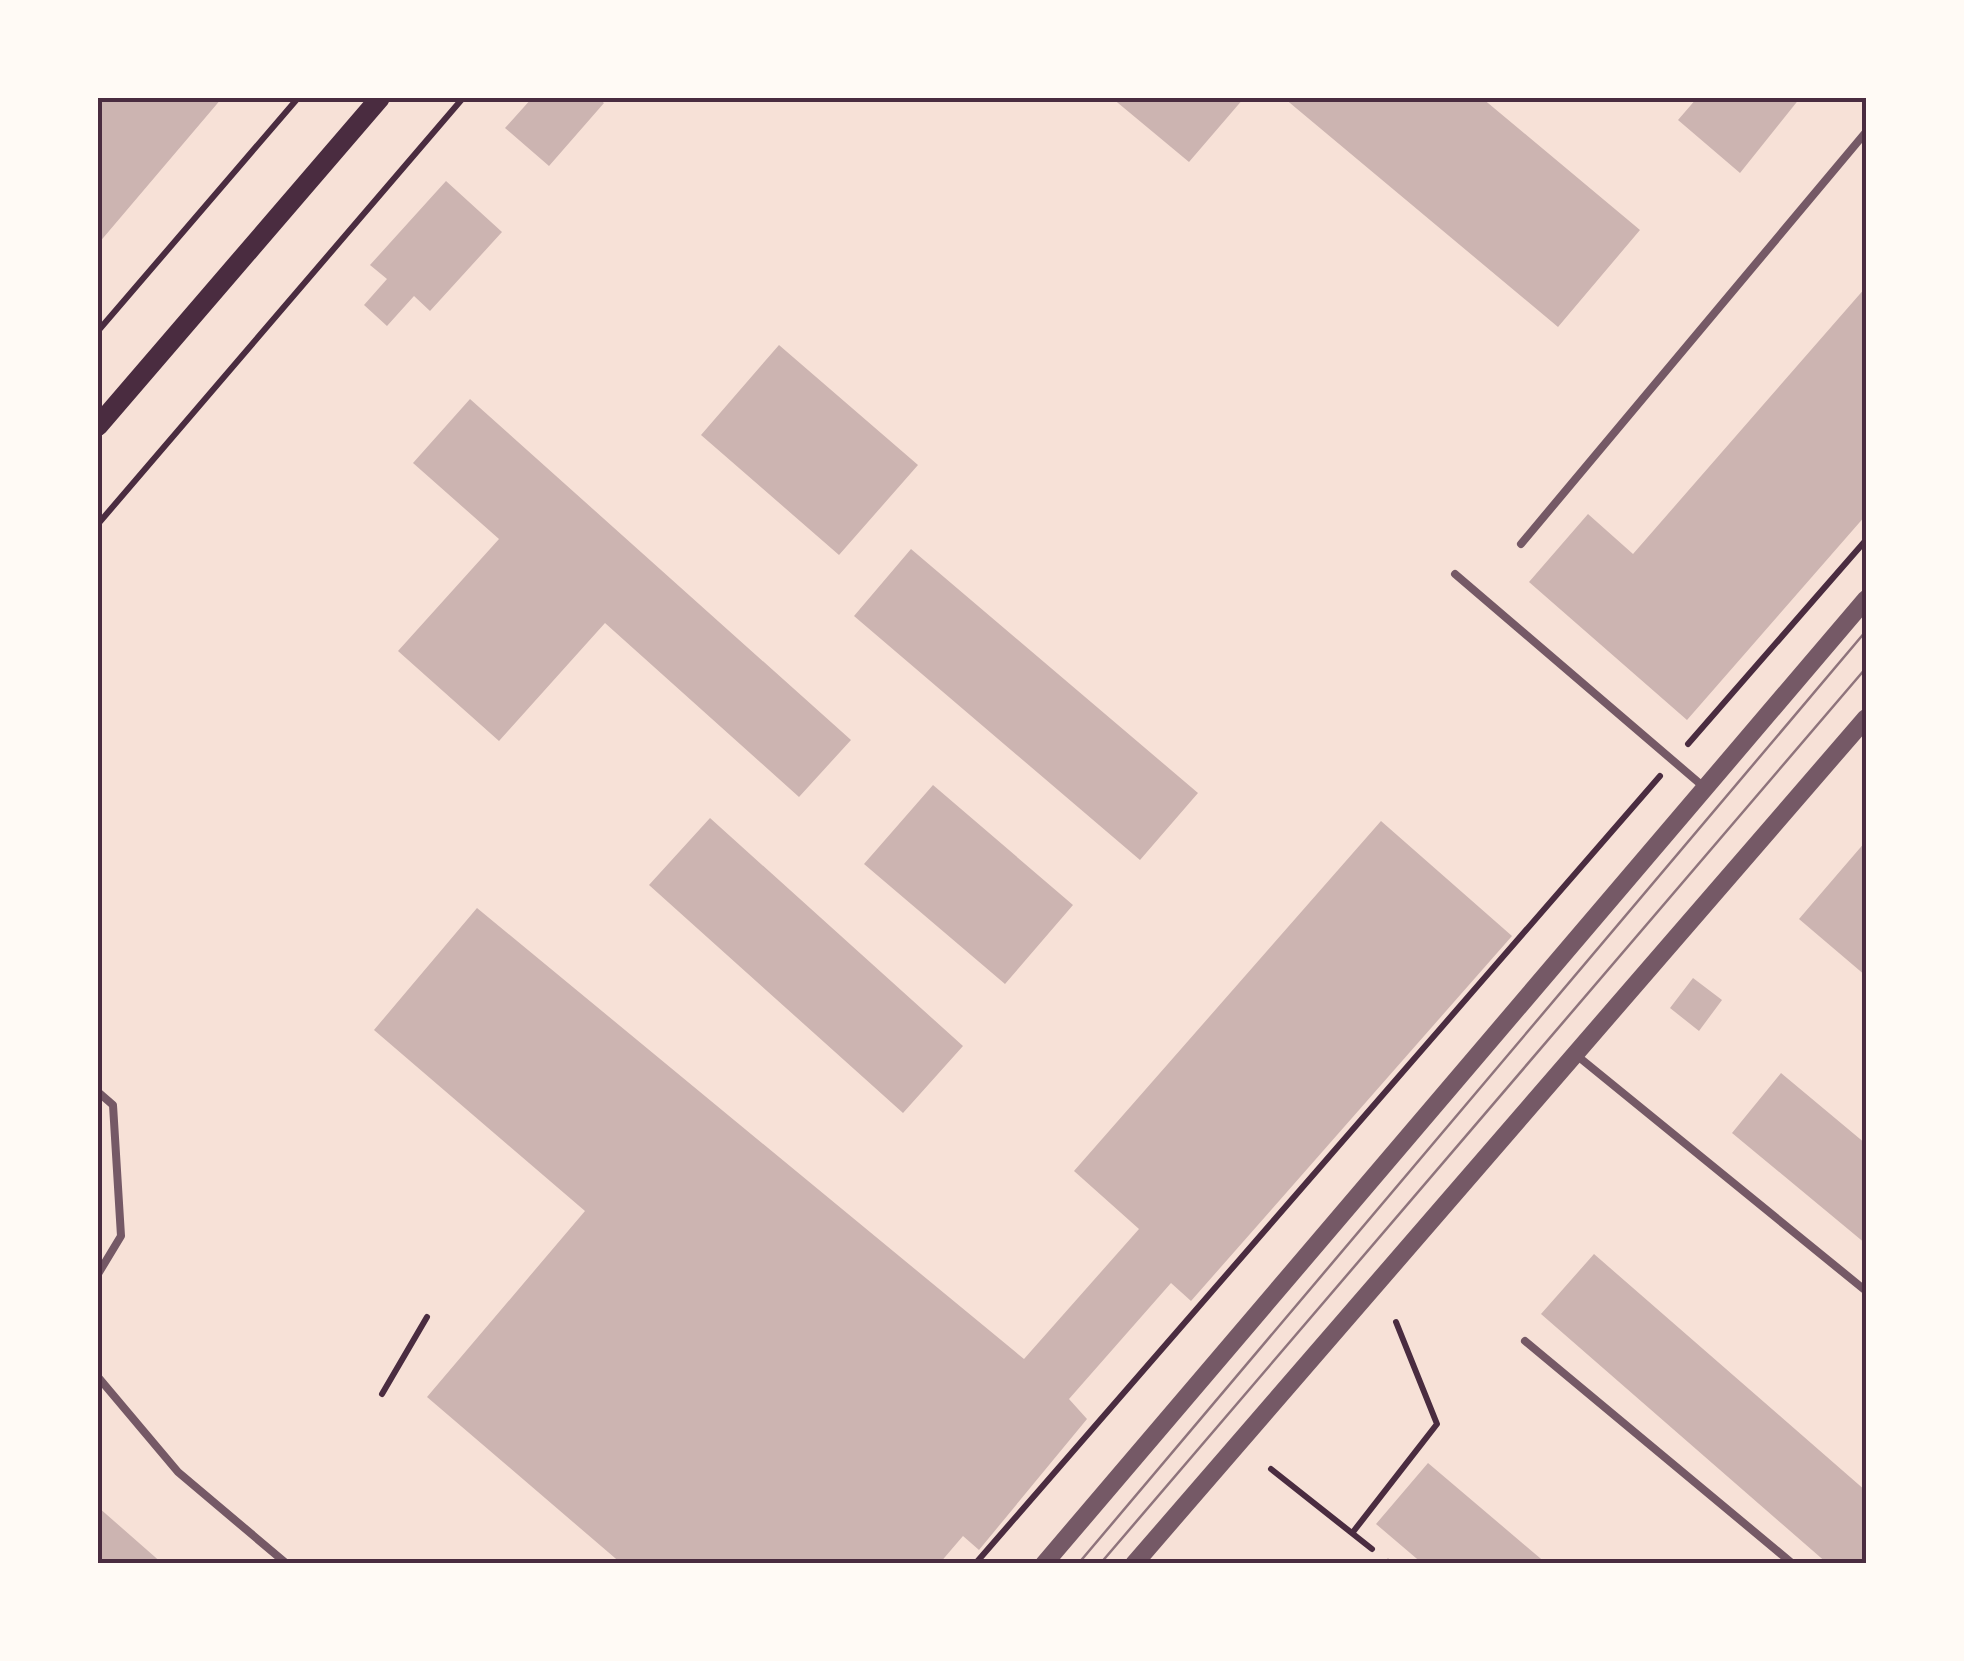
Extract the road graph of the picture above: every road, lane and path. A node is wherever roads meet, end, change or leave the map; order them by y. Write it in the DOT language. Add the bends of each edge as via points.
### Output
graph roads {
  1 [pos="298,98"];
  2 [pos="380,98"];
  3 [pos="462,98"];
  4 [pos="1866,132"];
  5 [pos="98,331"];
  6 [pos="98,426"];
  7 [pos="98,524"];
  8 [pos="1866,540"];
  9 [pos="1521,544"];
  10 [pos="1455,574"];
  11 [pos="1866,599"];
  12 [pos="1866,718"];
  13 [pos="1673,760"];
  14 [pos="1706,788"];
  15 [pos="1574,1053"];
  16 [pos="98,1092"];
  17 [pos="98,1274"];
  18 [pos="1866,1291"];
  19 [pos="427,1317"];
  20 [pos="1396,1322"];
  21 [pos="1525,1341"];
  22 [pos="98,1376"];
  23 [pos="382,1394"];
  24 [pos="1271,1469"];
  25 [pos="1352,1532"];
  26 [pos="1389,1563"];
  27 [pos="287,1564"];
  28 [pos="975,1564"];
  29 [pos="1044,1564"];
  30 [pos="1134,1564"];
  31 [pos="1793,1564"];
  1 -- 5 [label="path"];
  2 -- 6 [label="main road"];
  3 -- 7 [label="path"];
  4 -- 9 [label="lane"];
  8 -- 13 [label="path"];
  10 -- 13 [label="lane"];
  11 -- 14 [label="street"];
  12 -- 15 [label="street"];
  13 -- 14 [label="lane"];
  13 -- 28 [label="path"];
  14 -- 29 [label="street"];
  15 -- 18 [label="lane"];
  15 -- 30 [label="street"];
  16 -- 17 [label="lane" via="112,1105 121,1236"];
  19 -- 23 [label="path"];
  20 -- 25 [label="path" via="1437,1424"];
  21 -- 31 [label="lane"];
  22 -- 27 [label="lane" via="178,1472"];
  24 -- 25 [label="path"];
  25 -- 26 [label="path"];
}
